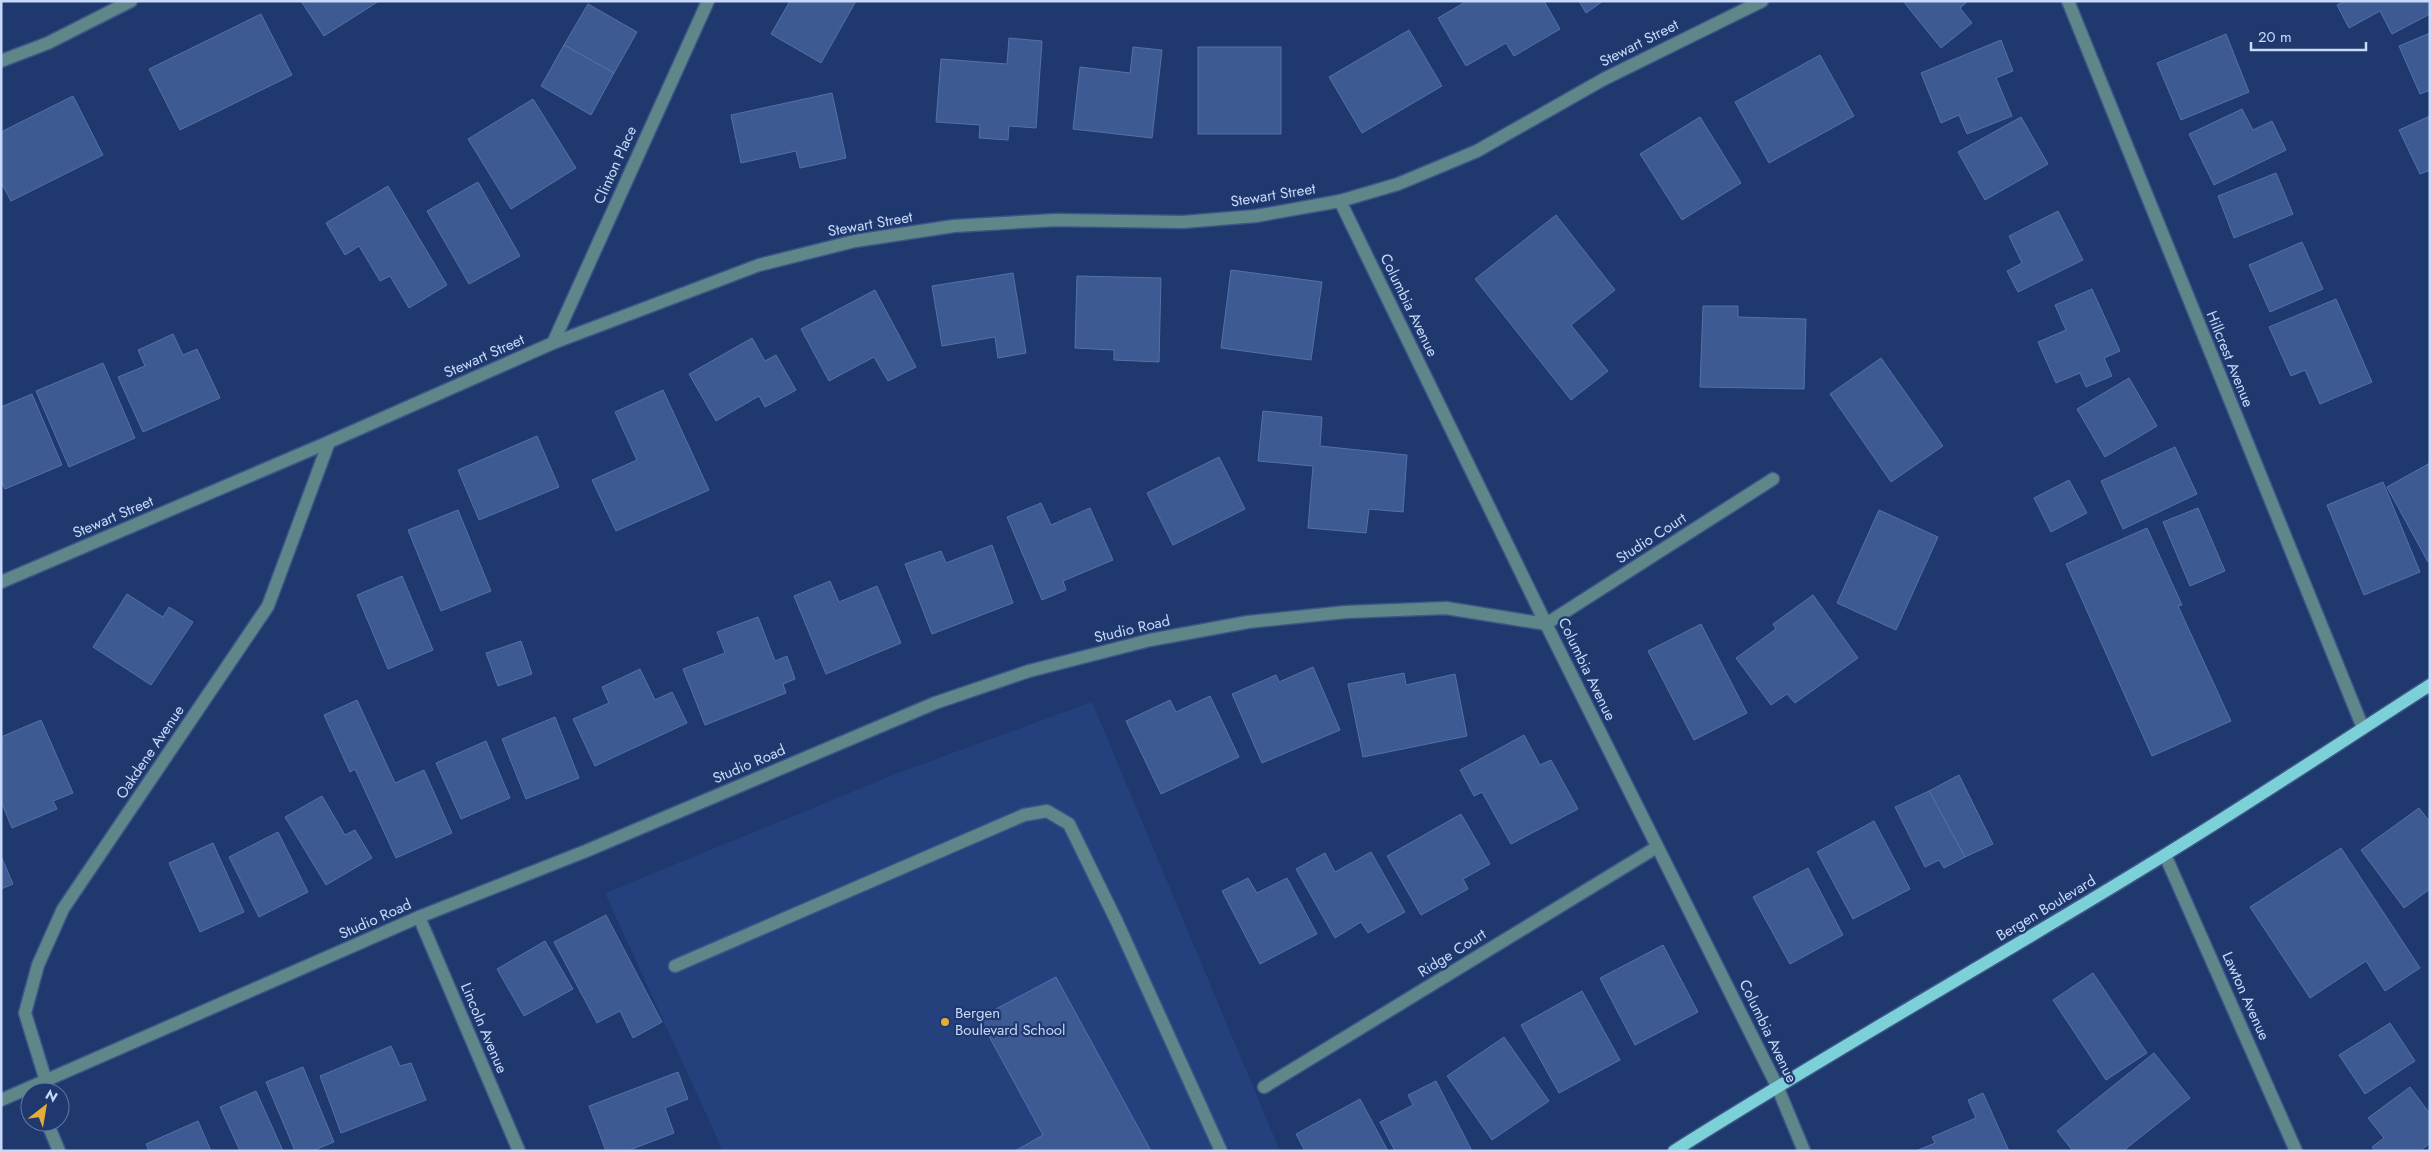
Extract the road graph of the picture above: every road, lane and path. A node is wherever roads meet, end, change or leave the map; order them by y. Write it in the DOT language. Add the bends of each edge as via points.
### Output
graph roads {
  1 [pos="131,1"];
  2 [pos="708,1"];
  3 [pos="1762,1"];
  4 [pos="2068,1"];
  5 [pos="1,61"];
  6 [pos="1340,201"];
  7 [pos="552,343"];
  8 [pos="329,442"];
  9 [pos="1773,480"];
  10 [pos="1,582"];
  11 [pos="1546,624"];
  12 [pos="2430,685"];
  13 [pos="2363,728"];
  14 [pos="1657,846"];
  15 [pos="2165,855"];
  16 [pos="419,917"];
  17 [pos="676,966"];
  18 [pos="46,1081"];
  19 [pos="1778,1086"];
  20 [pos="1264,1088"];
  21 [pos="20,1094"];
  22 [pos="1,1100"];
  23 [pos="51,1132"];
  24 [pos="59,1151"];
  25 [pos="519,1151"];
  26 [pos="1221,1151"];
  27 [pos="1674,1151"];
  28 [pos="1804,1151"];
  29 [pos="2296,1151"];
  1 -- 5 [label="street" via="48,44"];
  2 -- 7 [label="street, Clinton Place"];
  3 -- 6 [label="street, Stewart Street" via="1604,79 1477,151 1398,184"];
  4 -- 13 [label="street, Hillcrest Avenue"];
  6 -- 7 [label="street, Stewart Street" via="1256,216 1183,222 1046,220 954,226 855,241 758,265"];
  6 -- 11 [label="street, Columbia Avenue"];
  7 -- 8 [label="street, Stewart Street"];
  8 -- 10 [label="street, Stewart Street"];
  8 -- 18 [label="street, Oakdene Avenue" via="268,606 63,909 38,965 25,1013"];
  9 -- 11 [label="street, Studio Court"];
  11 -- 14 [label="street, Columbia Avenue"];
  11 -- 16 [label="street, Studio Road" via="1446,608 1346,612 1248,622 1150,640 1029,670 935,703 586,851"];
  12 -- 13 [label="main road, Bergen Boulevard"];
  13 -- 15 [label="main road, Bergen Boulevard"];
  14 -- 19 [label="street, Columbia Avenue"];
  14 -- 20 [label="street, Ridge Court"];
  15 -- 19 [label="main road, Bergen Boulevard"];
  15 -- 29 [label="street, Lawton Avenue"];
  16 -- 18 [label="street, Studio Road"];
  16 -- 25 [label="street, Lincoln Avenue"];
  17 -- 26 [label="street" via="1024,815 1047,811 1069,824"];
  19 -- 27 [label="main road, Bergen Boulevard"];
  19 -- 28 [label="street, Columbia Avenue"];
  21 -- 22 [label="street, Studio Road"];
  23 -- 24 [label="street"];
}
